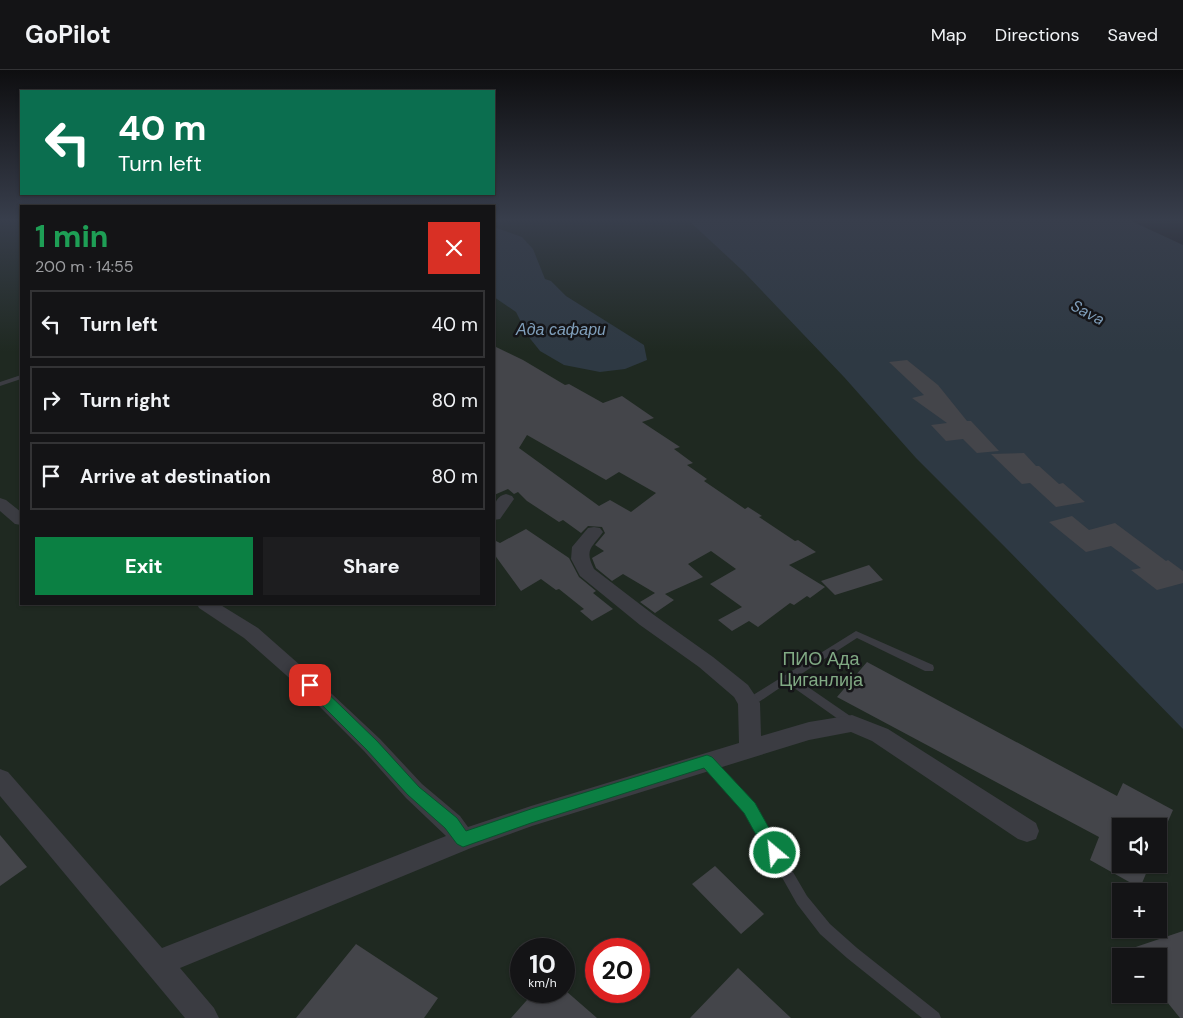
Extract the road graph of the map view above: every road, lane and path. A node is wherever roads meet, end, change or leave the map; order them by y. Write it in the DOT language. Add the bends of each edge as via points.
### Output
graph roads {
  1 [pos="20,376"];
  2 [pos="0,384"];
  3 [pos="506,498"];
  4 [pos="0,503"];
  5 [pos="495,514"];
  6 [pos="20,519"];
  7 [pos="594,532"];
  8 [pos="208,605"];
  9 [pos="929,668"];
  10 [pos="787,678"];
  11 [pos="749,703"];
  12 [pos="852,723"];
  13 [pos="750,748"];
  14 [pos="707,761"];
  15 [pos="0,779"];
  16 [pos="1027,831"];
  17 [pos="463,840"];
  18 [pos="157,964"];
  19 [pos="204,1018"];
  20 [pos="934,1018"];
  1 -- 2 [label="lane"];
  3 -- 5 [label="street"];
  4 -- 6 [label="street"];
  7 -- 11 [label="street" via="581,547 580,559 586,572 706,662 741,691"];
  8 -- 17 [label="street" via="251,633 310,685 414,791 451,823"];
  9 -- 10 [label="lane" via="856,634"];
  10 -- 11 [label="lane"];
  10 -- 12 [label="lane"];
  11 -- 13 [label="street"];
  12 -- 13 [label="street"];
  12 -- 16 [label="street" via="880,735"];
  13 -- 14 [label="street"];
  14 -- 17 [label="street"];
  14 -- 20 [label="lane" via="749,808 802,900 825,928"];
  15 -- 18 [label="street"];
  17 -- 18 [label="street"];
  18 -- 19 [label="street"];
}
